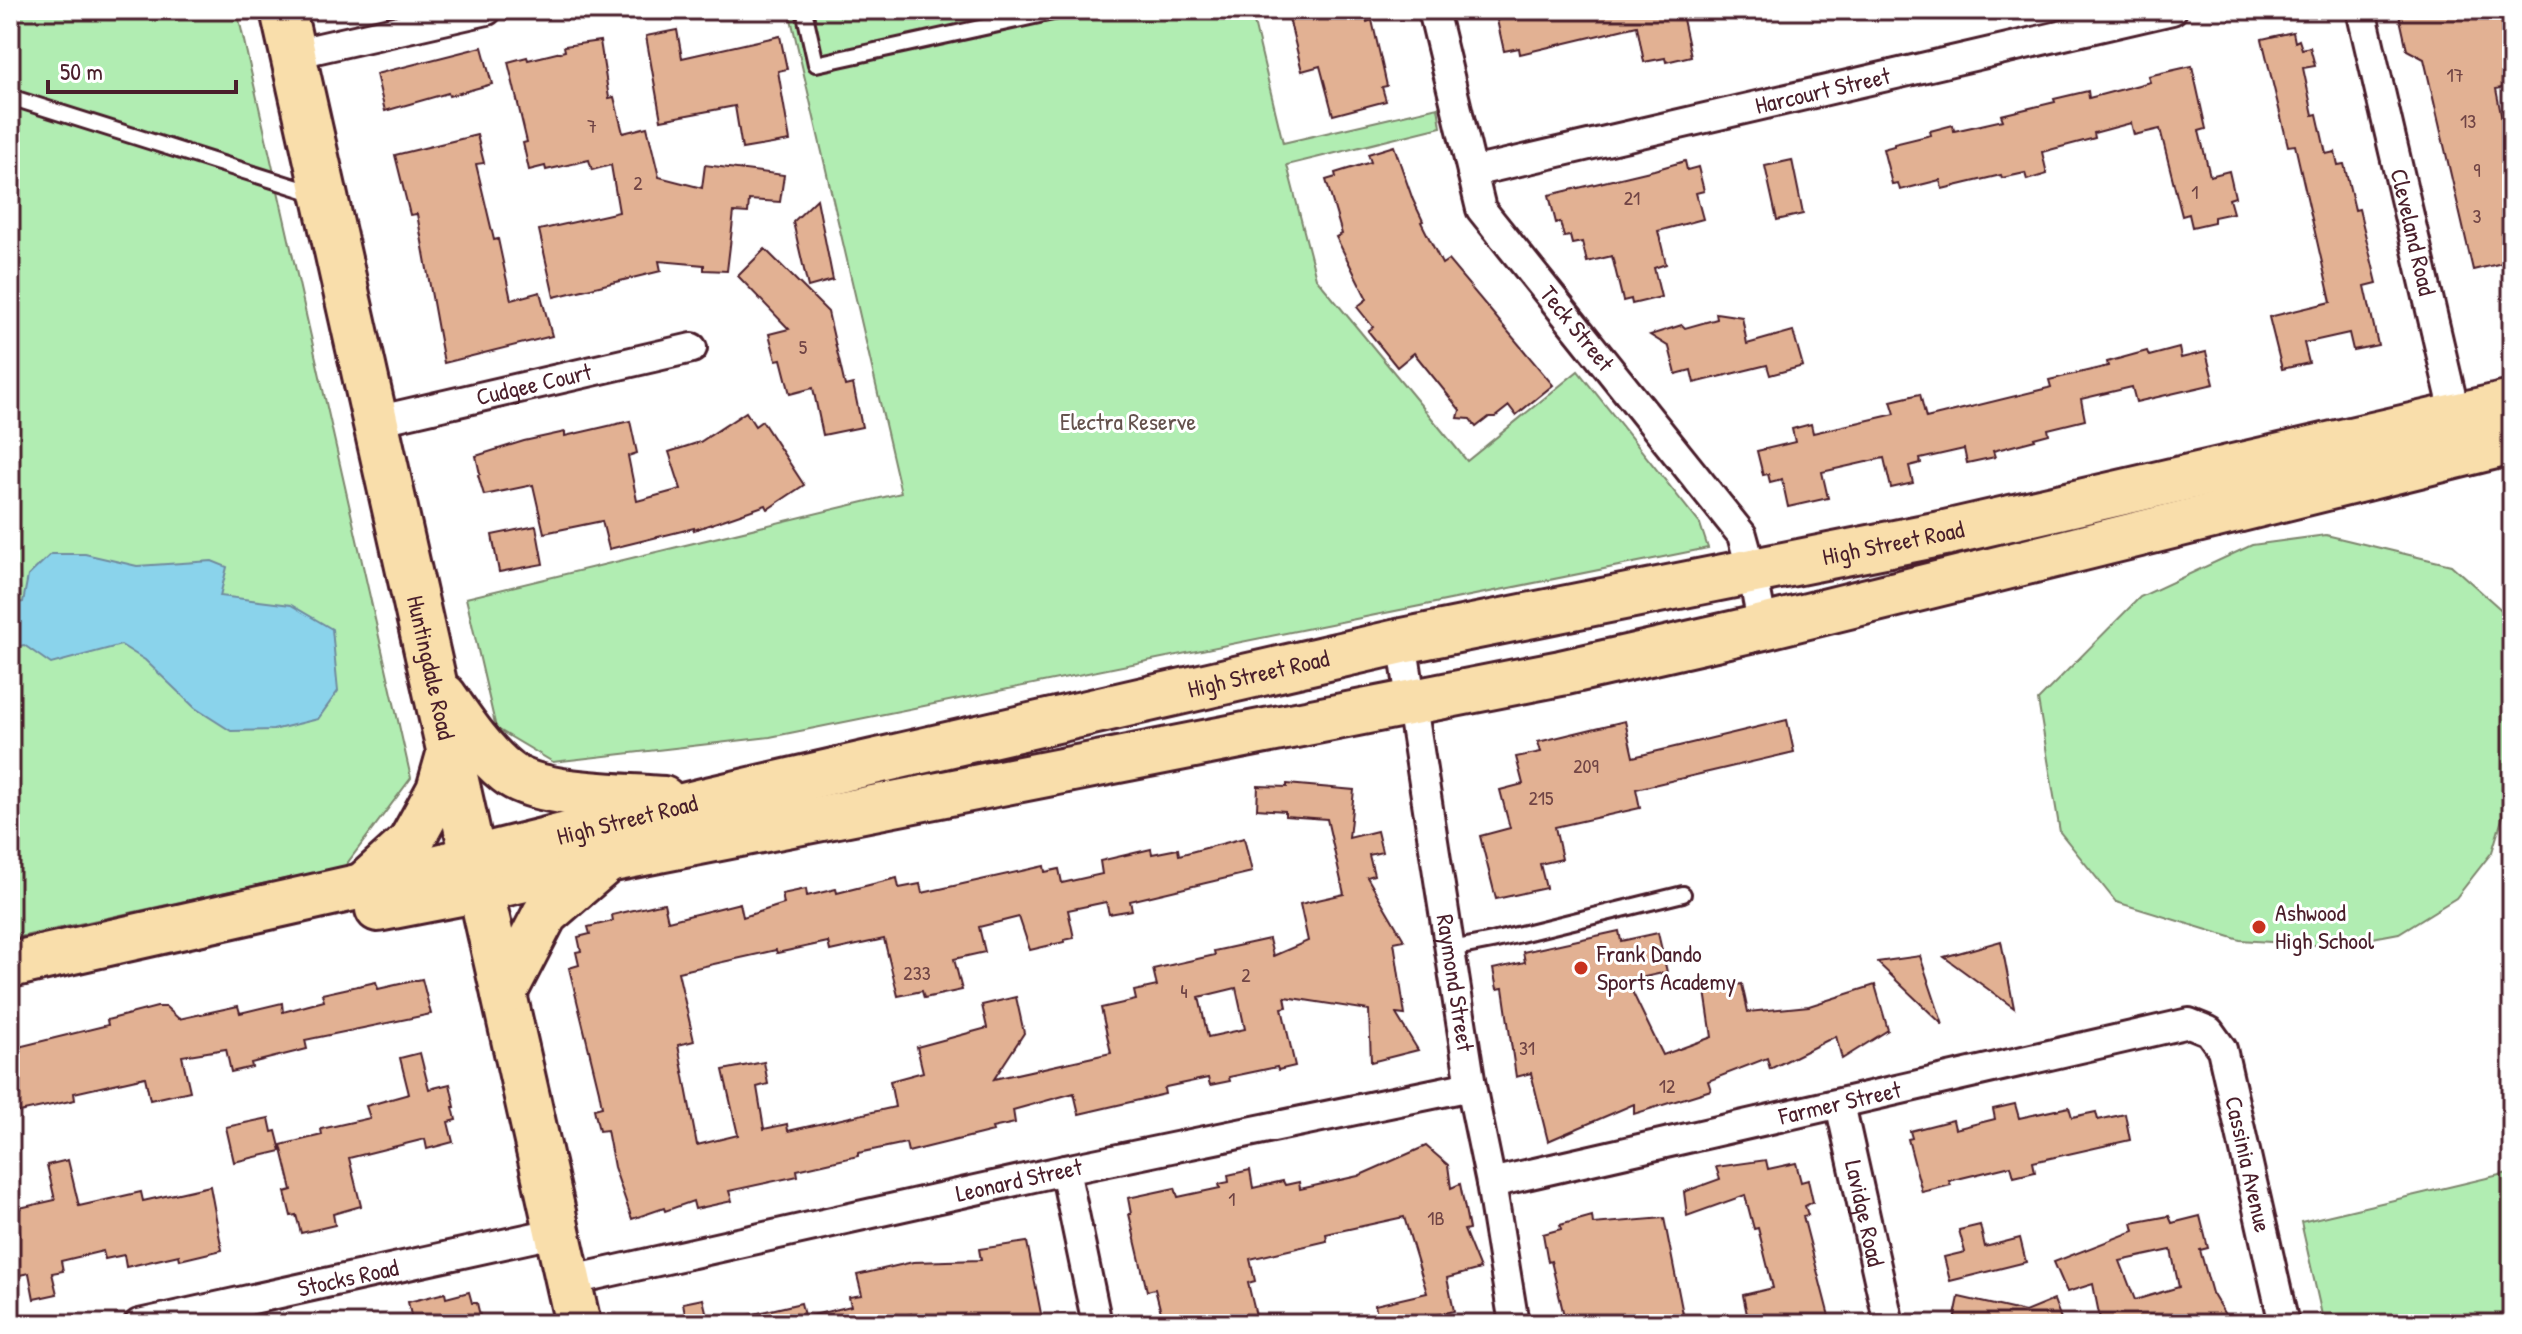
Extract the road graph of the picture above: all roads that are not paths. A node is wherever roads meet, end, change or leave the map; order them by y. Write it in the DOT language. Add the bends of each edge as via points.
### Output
graph roads {
  1 [pos="283,10"];
  2 [pos="487,10"];
  3 [pos="804,10"];
  4 [pos="1062,10"];
  5 [pos="1433,10"];
  6 [pos="2172,10"];
  7 [pos="2361,10"];
  8 [pos="293,54"];
  9 [pos="10,97"];
  10 [pos="1472,172"];
  11 [pos="325,197"];
  12 [pos="692,348"];
  13 [pos="2512,403"];
  14 [pos="376,421"];
  15 [pos="2460,435"];
  16 [pos="2512,442"];
  17 [pos="1752,571"];
  18 [pos="1763,627"];
  19 [pos="1402,641"];
  20 [pos="435,685"];
  21 [pos="1411,704"];
  22 [pos="450,751"];
  23 [pos="707,800"];
  24 [pos="608,860"];
  25 [pos="477,873"];
  26 [pos="362,886"];
  27 [pos="1683,894"];
  28 [pos="1451,949"];
  29 [pos="10,965"];
  30 [pos="10,991"];
  31 [pos="504,993"];
  32 [pos="2189,1023"];
  33 [pos="1471,1086"];
  34 [pos="1840,1104"];
  35 [pos="1065,1170"];
  36 [pos="1491,1183"];
  37 [pos="558,1232"];
  38 [pos="568,1281"];
  39 [pos="139,1324"];
  40 [pos="578,1324"];
  41 [pos="1097,1324"];
  42 [pos="1514,1324"];
  43 [pos="1889,1324"];
  44 [pos="2284,1324"];
  1 -- 8 [label="main road, Huntingdale Road"];
  2 -- 8 [label="street"];
  3 -- 4 [label="lane" via="816,64"];
  5 -- 10 [label="street, Teck Street"];
  6 -- 10 [label="street, Harcourt Street"];
  7 -- 15 [label="street, Cleveland Road"];
  8 -- 11 [label="main road, Huntingdale Road"];
  9 -- 11 [label="lane"];
  10 -- 17 [label="street, Teck Street" via="1481,209 1742,535"];
  11 -- 14 [label="main road, Huntingdale Road"];
  12 -- 14 [label="street, Cudgee Court"];
  13 -- 15 [label="main road, High Street Road"];
  14 -- 20 [label="main road, Huntingdale Road"];
  15 -- 16 [label="main road, High Street Road"];
  15 -- 17 [label="main road, High Street Road"];
  15 -- 18 [label="main road, High Street Road"];
  17 -- 18 [label="street, Teck Street"];
  17 -- 19 [label="main road, High Street Road"];
  18 -- 21 [label="main road, High Street Road"];
  19 -- 21 [label="street, Raymond Street"];
  19 -- 23 [label="main road, High Street Road"];
  20 -- 22 [label="main road, Huntingdale Road"];
  20 -- 23 [label="main road" via="508,774 532,785"];
  21 -- 24 [label="main road, High Street Road"];
  21 -- 28 [label="street, Raymond Street"];
  22 -- 25 [label="main road, Huntingdale Road"];
  22 -- 26 [label="main road" via="439,790 410,843"];
  23 -- 25 [label="main road, High Street Road" via="586,831"];
  24 -- 25 [label="main road, High Street Road"];
  24 -- 31 [label="main road" via="545,914"];
  25 -- 26 [label="main road, High Street Road"];
  25 -- 30 [label="main road, High Street Road" via="382,908"];
  25 -- 31 [label="main road, Huntingdale Road"];
  26 -- 29 [label="main road, High Street Road"];
  27 -- 28 [label="lane"];
  28 -- 33 [label="street, Raymond Street"];
  31 -- 37 [label="main road, Huntingdale Road"];
  32 -- 34 [label="street, Farmer Street"];
  32 -- 44 [label="street, Cassinia Avenue" via="2209,1031 2222,1049"];
  33 -- 35 [label="street, Leonard Street"];
  33 -- 36 [label="street, Raymond Street"];
  34 -- 36 [label="street, Farmer Street"];
  34 -- 43 [label="street, Lavidge Road"];
  35 -- 38 [label="street, Leonard Street"];
  35 -- 41 [label="street"];
  36 -- 42 [label="street, Raymond Street"];
  37 -- 38 [label="main road, Huntingdale Road"];
  37 -- 39 [label="street, Stocks Road"];
  38 -- 40 [label="main road, Huntingdale Road"];
}
